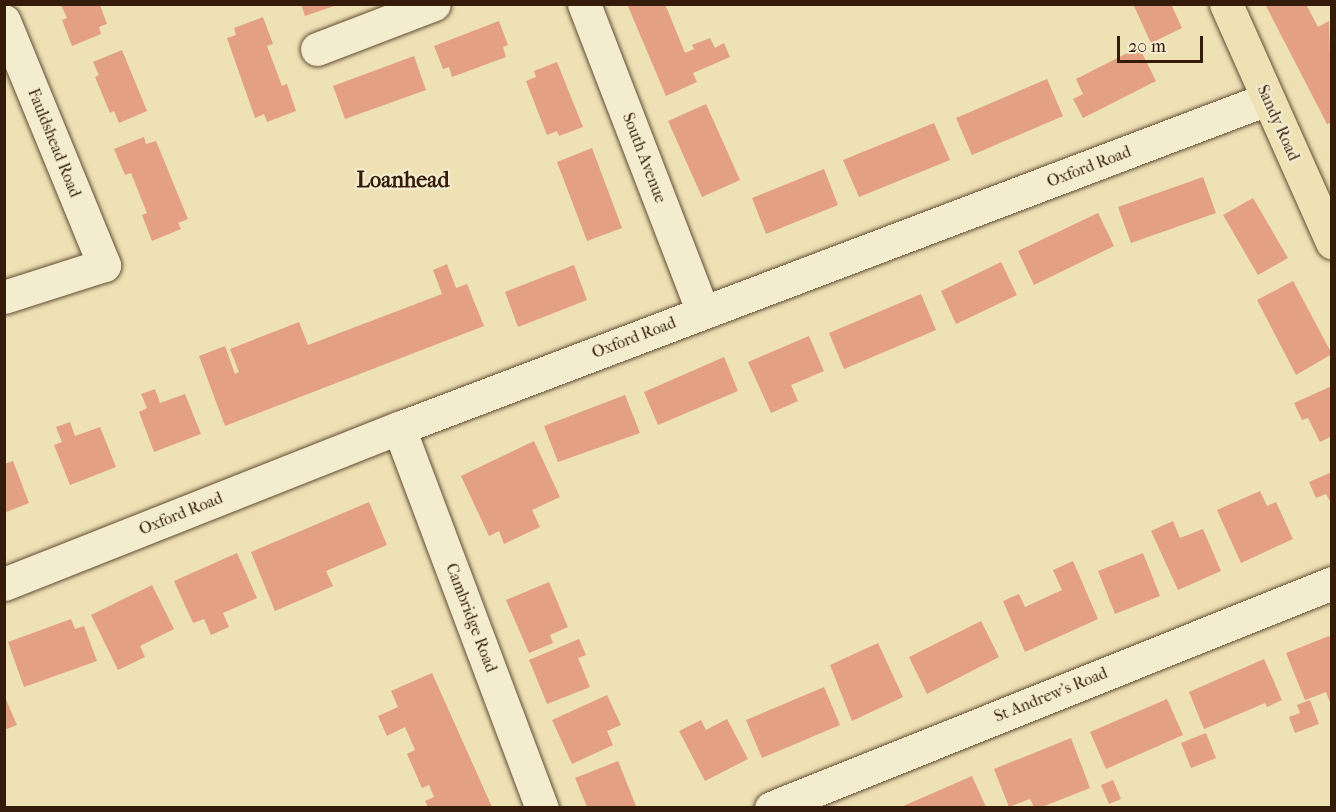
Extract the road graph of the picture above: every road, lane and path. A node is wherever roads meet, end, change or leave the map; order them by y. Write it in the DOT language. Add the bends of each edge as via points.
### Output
graph roads {
  1 [pos="434,4"];
  2 [pos="584,4"];
  3 [pos="1226,4"];
  4 [pos="4,21"];
  5 [pos="317,48"];
  6 [pos="1267,99"];
  7 [pos="1332,242"];
  8 [pos="4,297"];
  9 [pos="703,312"];
  10 [pos="399,428"];
  11 [pos="1332,583"];
  12 [pos="4,584"];
  13 [pos="542,807"];
  14 [pos="771,807"];
  1 -- 5 [label="street"];
  2 -- 9 [label="street, South Avenue"];
  3 -- 6 [label="main road, Sandy Road"];
  4 -- 8 [label="street, Fauldshead Road" via="104,266"];
  6 -- 7 [label="main road, Sandy Road"];
  6 -- 9 [label="street, Oxford Road"];
  9 -- 10 [label="street, Oxford Road"];
  10 -- 12 [label="street, Oxford Road"];
  10 -- 13 [label="street, Cambridge Road"];
  11 -- 14 [label="street, St Andrew's Road"];
}
